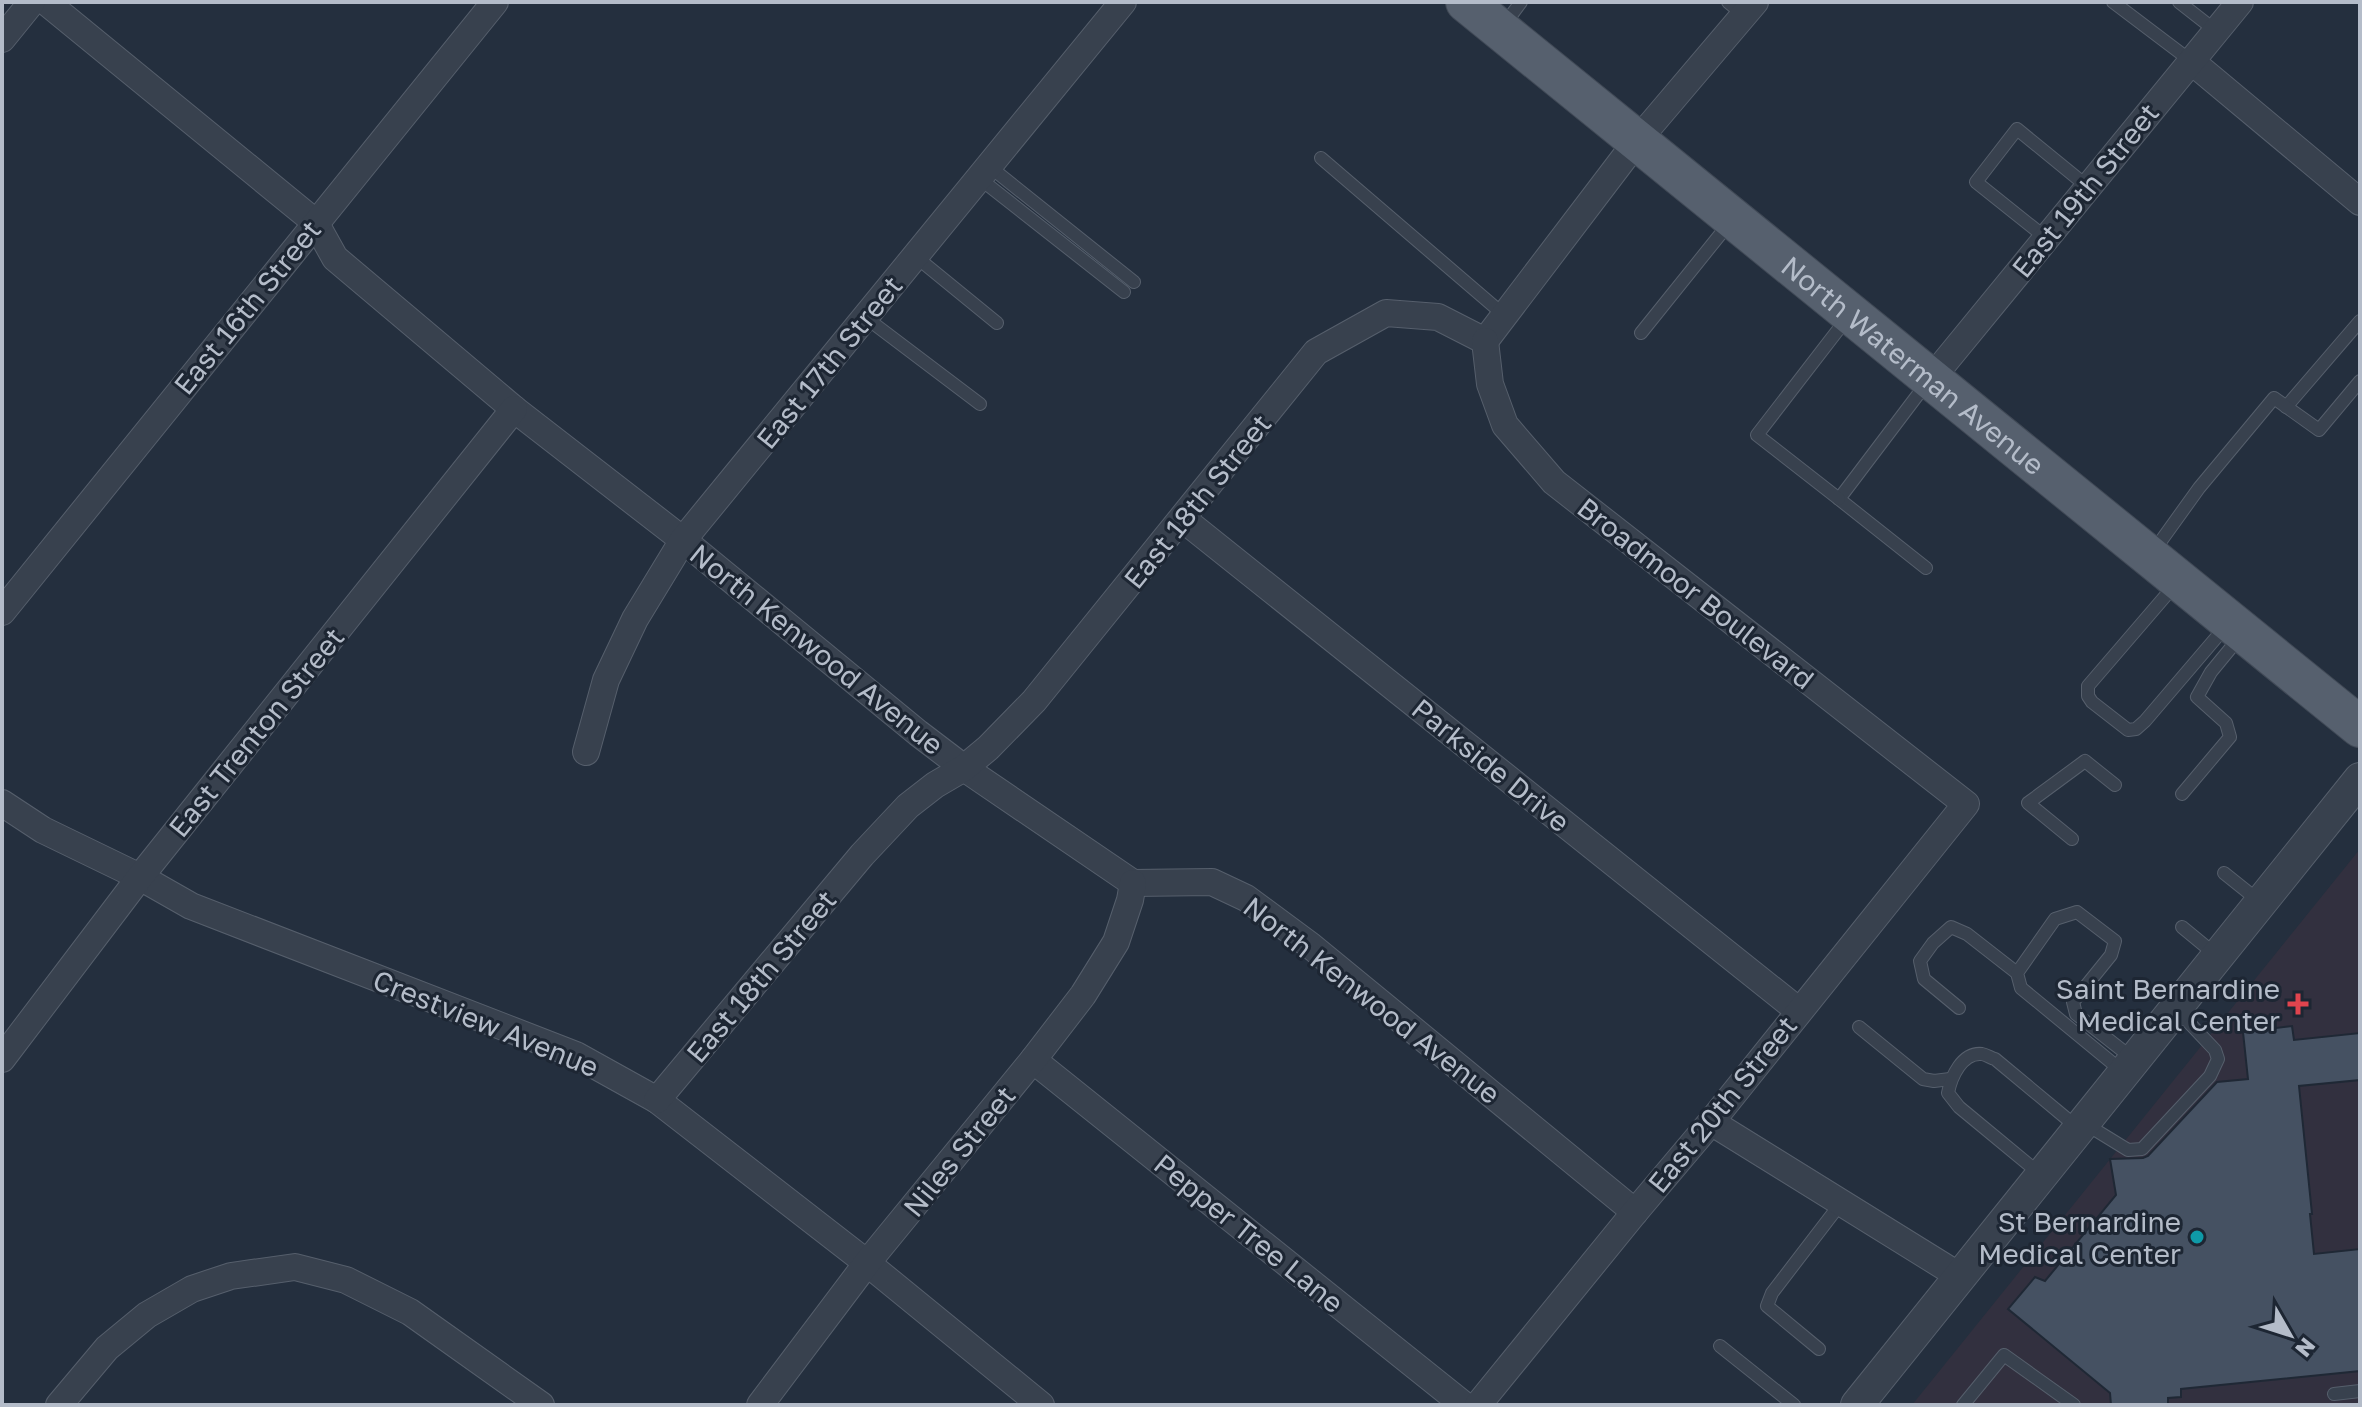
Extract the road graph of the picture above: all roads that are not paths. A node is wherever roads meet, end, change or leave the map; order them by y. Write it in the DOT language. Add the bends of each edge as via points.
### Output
graph roads {
  1 [pos="32,2"];
  2 [pos="46,2"];
  3 [pos="495,2"];
  4 [pos="1123,2"];
  5 [pos="1466,2"];
  6 [pos="2113,2"];
  7 [pos="2179,2"];
  8 [pos="2240,2"];
  9 [pos="1742,6"];
  10 [pos="1511,16"];
  11 [pos="2216,31"];
  12 [pos="2,39"];
  13 [pos="2191,61"];
  14 [pos="1637,141"];
  15 [pos="1321,158"];
  16 [pos="984,172"];
  17 [pos="2088,187"];
  18 [pos="2360,202"];
  19 [pos="1733,219"];
  20 [pos="315,222"];
  21 [pos="2046,238"];
  22 [pos="915,256"];
  23 [pos="1134,282"];
  24 [pos="1124,292"];
  25 [pos="1851,314"];
  26 [pos="1504,315"];
  27 [pos="865,317"];
  28 [pos="2360,321"];
  29 [pos="997,323"];
  30 [pos="1641,333"];
  31 [pos="1485,341"];
  32 [pos="1931,379"];
  33 [pos="2360,381"];
  34 [pos="980,404"];
  35 [pos="2286,407"];
  36 [pos="514,409"];
  37 [pos="1839,499"];
  38 [pos="1183,519"];
  39 [pos="683,540"];
  40 [pos="1926,568"];
  41 [pos="2164,568"];
  42 [pos="2,612"];
  43 [pos="2237,627"];
  44 [pos="2360,727"];
  45 [pos="586,752"];
  46 [pos="964,768"];
  47 [pos="2360,779"];
  48 [pos="2115,785"];
  49 [pos="2182,794"];
  50 [pos="2,803"];
  51 [pos="1966,804"];
  52 [pos="2072,839"];
  53 [pos="2224,873"];
  54 [pos="140,877"];
  55 [pos="1133,883"];
  56 [pos="2261,903"];
  57 [pos="2182,927"];
  58 [pos="2218,956"];
  59 [pos="2017,973"];
  60 [pos="1959,1008"];
  61 [pos="2176,1009"];
  62 [pos="1799,1011"];
  63 [pos="1859,1027"];
  64 [pos="2,1059"];
  65 [pos="1033,1060"];
  66 [pos="2130,1067"];
  67 [pos="1950,1079"];
  68 [pos="657,1100"];
  69 [pos="1711,1122"];
  70 [pos="2082,1126"];
  71 [pos="2042,1176"];
  72 [pos="1841,1203"];
  73 [pos="1635,1212"];
  74 [pos="867,1263"];
  75 [pos="1961,1277"];
  76 [pos="1720,1346"];
  77 [pos="1819,1349"];
  78 [pos="2360,1391"];
  79 [pos="2334,1394"];
  80 [pos="59,1405"];
  81 [pos="541,1405"];
  82 [pos="760,1405"];
  83 [pos="1041,1405"];
  84 [pos="1464,1405"];
  85 [pos="1478,1405"];
  86 [pos="1794,1405"];
  87 [pos="1857,1405"];
  88 [pos="1963,1405"];
  89 [pos="2074,1405"];
  1 -- 12 [label="street"];
  2 -- 20 [label="street, North Kenwood Avenue"];
  3 -- 20 [label="street, East 16th Street"];
  4 -- 16 [label="street, East 17th Street"];
  5 -- 10 [label="main road, North Waterman Avenue"];
  6 -- 13 [label="lane"];
  7 -- 11 [label="lane"];
  8 -- 11 [label="street, East 19th Street"];
  9 -- 14 [label="street"];
  10 -- 14 [label="main road, North Waterman Avenue"];
  11 -- 13 [label="street, East 19th Street"];
  13 -- 17 [label="street, East 19th Street"];
  13 -- 18 [label="street"];
  14 -- 19 [label="main road, North Waterman Avenue"];
  14 -- 26 [label="street"];
  15 -- 26 [label="lane"];
  16 -- 22 [label="street, East 17th Street"];
  16 -- 23 [label="lane"];
  16 -- 24 [label="lane"];
  17 -- 21 [label="street, East 19th Street"];
  17 -- 21 [label="lane" via="2017,129 1976,182"];
  19 -- 25 [label="main road, North Waterman Avenue"];
  19 -- 30 [label="lane"];
  20 -- 36 [label="street, North Kenwood Avenue" via="335,258"];
  20 -- 42 [label="street, East 16th Street"];
  21 -- 32 [label="street, East 19th Street"];
  22 -- 27 [label="street, East 17th Street"];
  22 -- 29 [label="lane"];
  25 -- 32 [label="main road, North Waterman Avenue"];
  25 -- 37 [label="lane" via="1757,435"];
  26 -- 31 [label="street"];
  27 -- 34 [label="lane"];
  27 -- 39 [label="street, East 17th Street"];
  28 -- 35 [label="lane"];
  31 -- 38 [label="street, East 18th Street" via="1438,317 1386,313 1316,352"];
  31 -- 51 [label="street, Broadmoor Boulevard" via="1490,384 1505,425 1554,482"];
  32 -- 37 [label="lane"];
  32 -- 41 [label="main road, North Waterman Avenue"];
  33 -- 35 [label="lane" via="2319,430"];
  35 -- 41 [label="lane" via="2274,398 2199,488"];
  36 -- 39 [label="street, North Kenwood Avenue"];
  36 -- 54 [label="street, East Trenton Street"];
  37 -- 40 [label="lane"];
  38 -- 46 [label="street, East 18th Street" via="1034,701"];
  38 -- 62 [label="street, Parkside Drive"];
  39 -- 45 [label="street, East 17th Street" via="606,680"];
  39 -- 46 [label="street, North Kenwood Avenue"];
  41 -- 43 [label="main road, North Waterman Avenue"];
  41 -- 43 [label="lane" via="2088,686 2092,702 2128,730 2136,729"];
  43 -- 44 [label="main road, North Waterman Avenue"];
  43 -- 49 [label="lane" via="2197,697 2226,723 2230,737"];
  46 -- 55 [label="street, North Kenwood Avenue"];
  46 -- 68 [label="street, East 18th Street" via="908,806 871,845"];
  47 -- 56 [label="street"];
  48 -- 52 [label="lane" via="2085,761 2028,803"];
  50 -- 54 [label="street, Crestview Avenue" via="43,830"];
  51 -- 62 [label="street, East 20th Street"];
  53 -- 56 [label="lane"];
  54 -- 64 [label="street, East Trenton Street"];
  54 -- 68 [label="street, Crestview Avenue" via="191,906 576,1055"];
  55 -- 65 [label="street, Niles Street" via="1116,942"];
  55 -- 73 [label="street, North Kenwood Avenue" via="1212,882 1246,898"];
  56 -- 58 [label="street"];
  57 -- 58 [label="lane"];
  58 -- 61 [label="street"];
  59 -- 60 [label="lane" via="1951,927 1920,961 1924,979"];
  59 -- 66 [label="lane" via="2021,988 2076,1033"];
  59 -- 66 [label="lane" via="2055,919 2077,912 2115,941 2111,955 2073,1002 2076,1014"];
  61 -- 66 [label="street"];
  61 -- 70 [label="lane" via="2215,1050 2218,1059 2210,1076 2142,1149 2128,1150"];
  62 -- 69 [label="street, East 20th Street"];
  63 -- 67 [label="lane" via="1923,1079"];
  65 -- 74 [label="street, Niles Street"];
  65 -- 84 [label="street, Pepper Tree Lane"];
  66 -- 70 [label="street"];
  67 -- 70 [label="lane" via="1967,1058 1980,1054 1995,1059"];
  67 -- 71 [label="lane" via="1948,1093 1959,1107"];
  68 -- 74 [label="street, Crestview Avenue"];
  69 -- 72 [label="street"];
  69 -- 73 [label="street, East 20th Street"];
  70 -- 71 [label="street"];
  71 -- 75 [label="street"];
  72 -- 75 [label="street"];
  72 -- 77 [label="lane" via="1767,1306"];
  73 -- 85 [label="street, East 20th Street"];
  74 -- 82 [label="street, Niles Street"];
  74 -- 83 [label="street, Crestview Avenue"];
  75 -- 87 [label="street"];
  76 -- 86 [label="lane"];
  78 -- 79 [label="lane"];
  80 -- 81 [label="street" via="107,1348 181,1295 231,1276 295,1267 346,1280 410,1312"];
  88 -- 89 [label="lane" via="2004,1355"];
}
